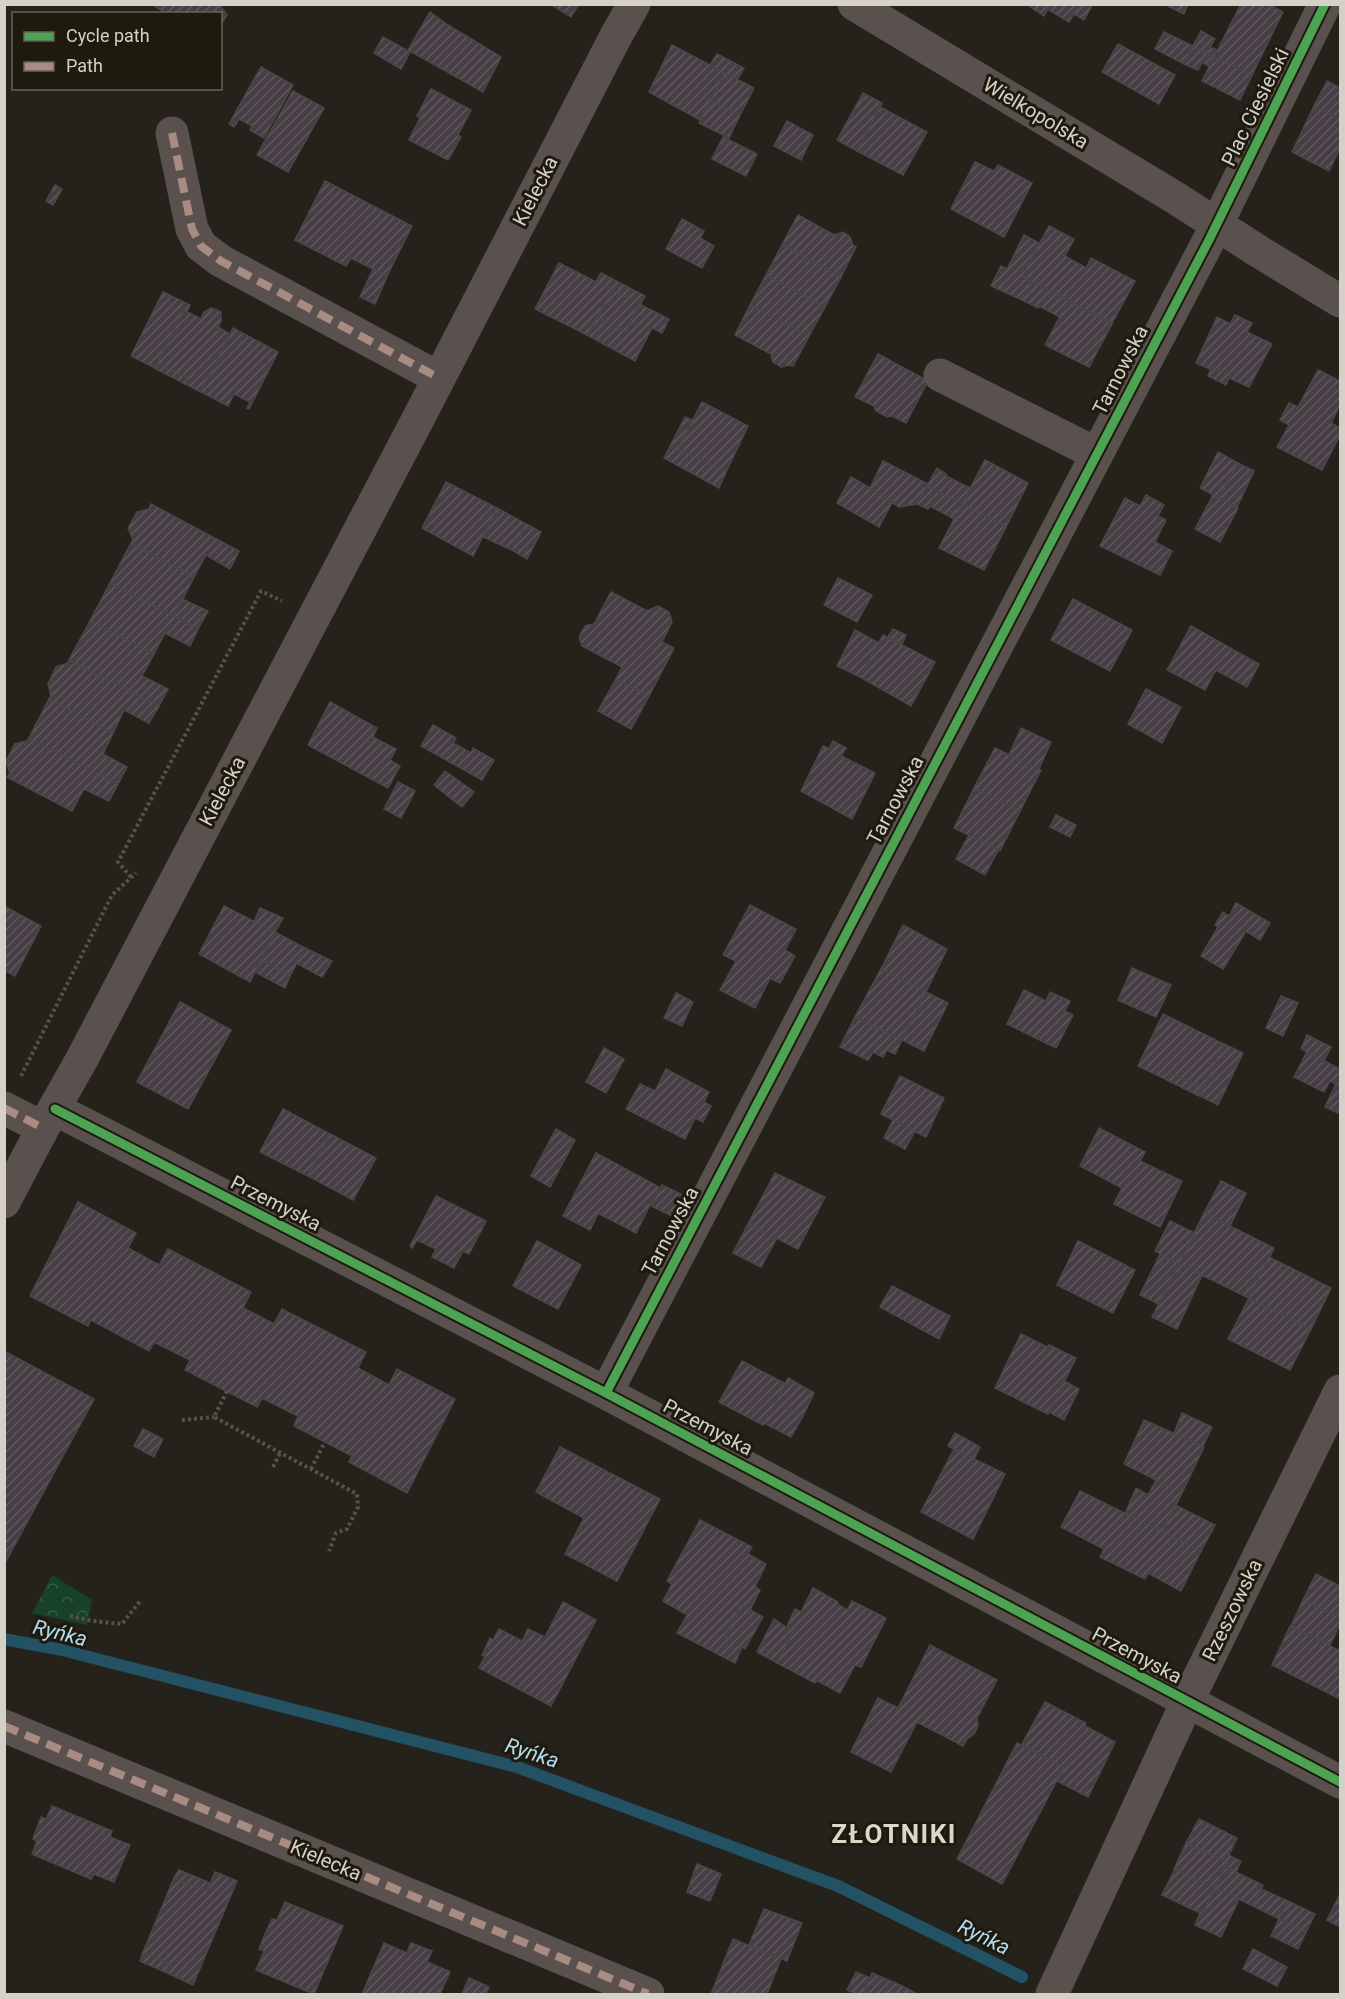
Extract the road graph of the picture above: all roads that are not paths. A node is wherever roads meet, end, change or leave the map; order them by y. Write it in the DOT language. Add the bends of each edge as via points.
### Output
graph roads {
  1 [pos="634,4"];
  2 [pos="854,4"];
  3 [pos="1325,4"];
  4 [pos="172,133"];
  5 [pos="1216,224"];
  6 [pos="1341,301"];
  7 [pos="940,375"];
  8 [pos="439,378"];
  9 [pos="1096,454"];
  10 [pos="4,1108"];
  11 [pos="49,1119"];
  12 [pos="4,1202"];
  13 [pos="1341,1391"];
  14 [pos="606,1393"];
  15 [pos="1187,1702"];
  16 [pos="4,1726"];
  17 [pos="1341,1782"];
  18 [pos="648,1995"];
  19 [pos="1052,1995"];
  1 -- 8 [label="street, Kielecka"];
  2 -- 5 [label="street, Wielkopolska"];
  3 -- 5 [label="street, Plac Ciesielski"];
  4 -- 8 [label="street" via="192,229 201,246 221,261"];
  5 -- 6 [label="street, Wielkopolska"];
  5 -- 9 [label="street, Tarnowska"];
  7 -- 9 [label="street"];
  8 -- 11 [label="street, Kielecka"];
  9 -- 14 [label="street, Tarnowska"];
  10 -- 11 [label="street, Przemyska"];
  11 -- 12 [label="street, Kielecka"];
  11 -- 14 [label="street, Przemyska"];
  13 -- 15 [label="street, Rzeszowska"];
  14 -- 15 [label="street, Przemyska"];
  15 -- 17 [label="street, Przemyska"];
  15 -- 19 [label="street, Rzeszowska"];
  16 -- 18 [label="street, Kielecka"];
}
